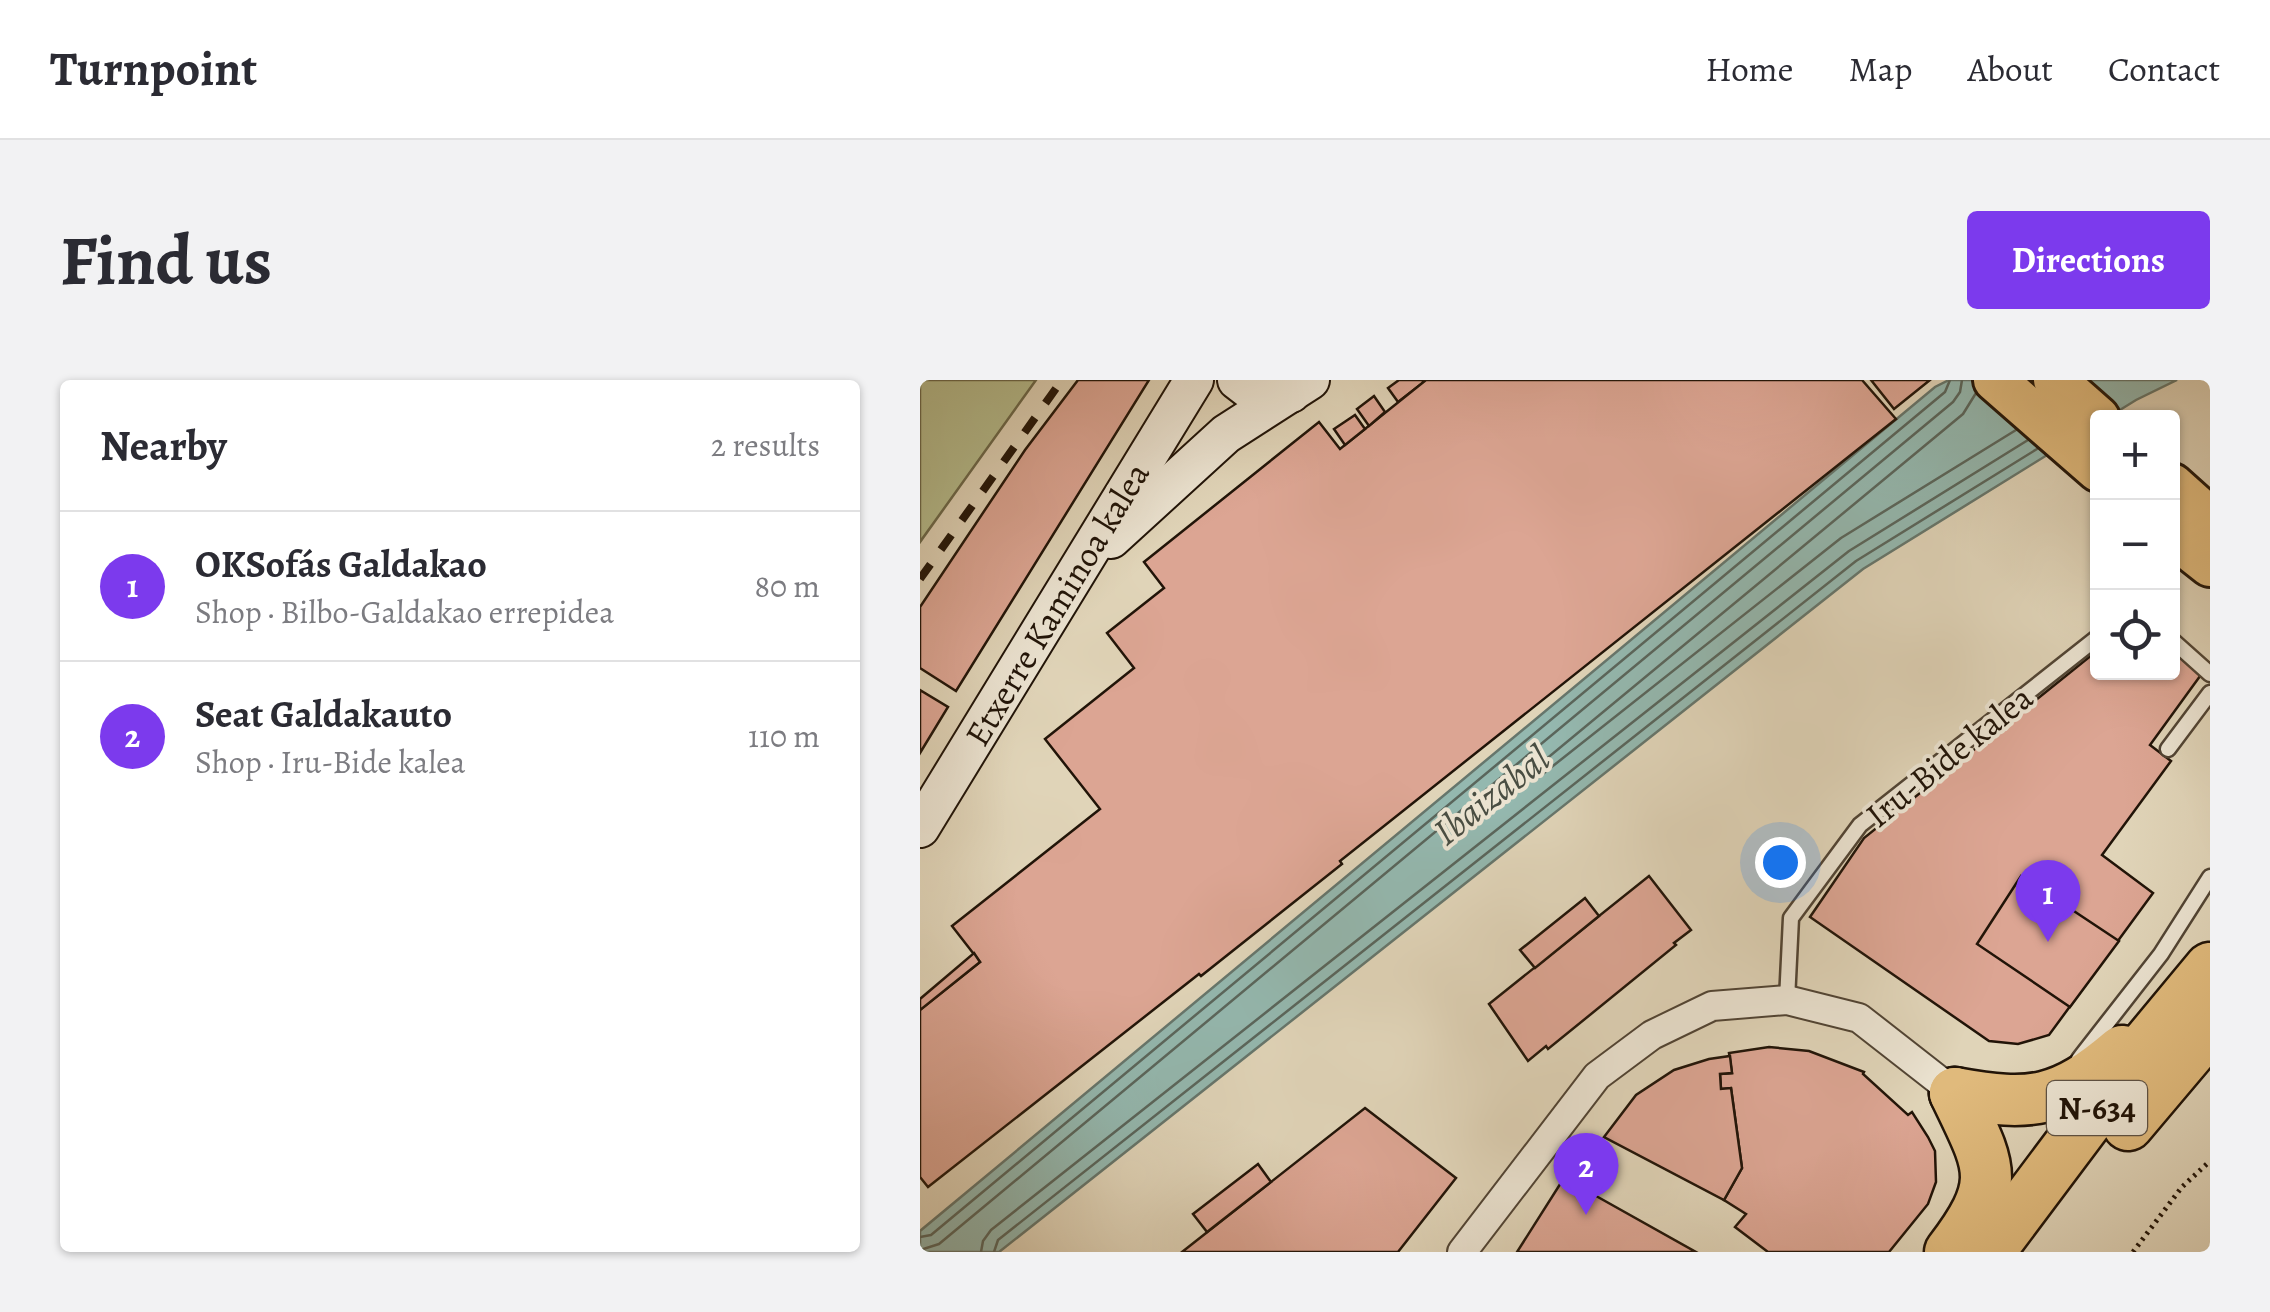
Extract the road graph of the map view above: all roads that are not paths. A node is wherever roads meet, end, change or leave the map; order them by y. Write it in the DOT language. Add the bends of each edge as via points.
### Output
graph roads {
  1 [pos="1194,380"];
  2 [pos="1237,380"];
  3 [pos="1995,380"];
  4 [pos="2055,380"];
  5 [pos="1301,386"];
  6 [pos="2090,411"];
  7 [pos="1172,415"];
  8 [pos="1226,434"];
  9 [pos="2090,463"];
  10 [pos="2180,488"];
  11 [pos="2180,492"];
  12 [pos="2210,497"];
  13 [pos="2210,519"];
  14 [pos="2180,541"];
  15 [pos="2210,565"];
  16 [pos="1076,571"];
  17 [pos="2090,643"];
  18 [pos="2180,647"];
  19 [pos="2210,674"];
  20 [pos="2210,693"];
  21 [pos="2168,750"];
  22 [pos="920,828"];
  23 [pos="2210,877"];
  24 [pos="1788,1000"];
  25 [pos="2200,1018"];
  26 [pos="1955,1092"];
  27 [pos="2048,1098"];
  28 [pos="1988,1176"];
  29 [pos="1462,1252"];
  30 [pos="1950,1252"];
  31 [pos="1989,1252"];
  32 [pos="2031,1252"];
  1 -- 7 [label="street, Etxerre Kaminoa kalea"];
  2 -- 5 [label="street" via="1250,390"];
  3 -- 9 [label="main road"];
  4 -- 6 [label="main road"];
  5 -- 8 [label="street"];
  7 -- 8 [label="street" via="1206,435"];
  7 -- 16 [label="street, Etxerre Kaminoa kalea"];
  8 -- 16 [label="street"];
  10 -- 12 [label="lane"];
  11 -- 13 [label="main road"];
  14 -- 15 [label="main road"];
  16 -- 22 [label="street, Etxerre Kaminoa kalea"];
  17 -- 24 [label="lane, Iru-Bide kalea" via="1860,825 1791,918"];
  18 -- 19 [label="lane"];
  20 -- 21 [label="lane"];
  23 -- 27 [label="lane" via="2160,954"];
  24 -- 26 [label="street" via="1859,1018"];
  24 -- 29 [label="street" via="1712,1006 1652,1036 1597,1076"];
  25 -- 27 [label="highway"];
  25 -- 31 [label="highway, N-634"];
  25 -- 32 [label="highway, N-634"];
  26 -- 27 [label="highway" via="1997,1100"];
  26 -- 28 [label="highway"];
  27 -- 28 [label="highway"];
  28 -- 30 [label="highway" via="1974,1220"];
}
